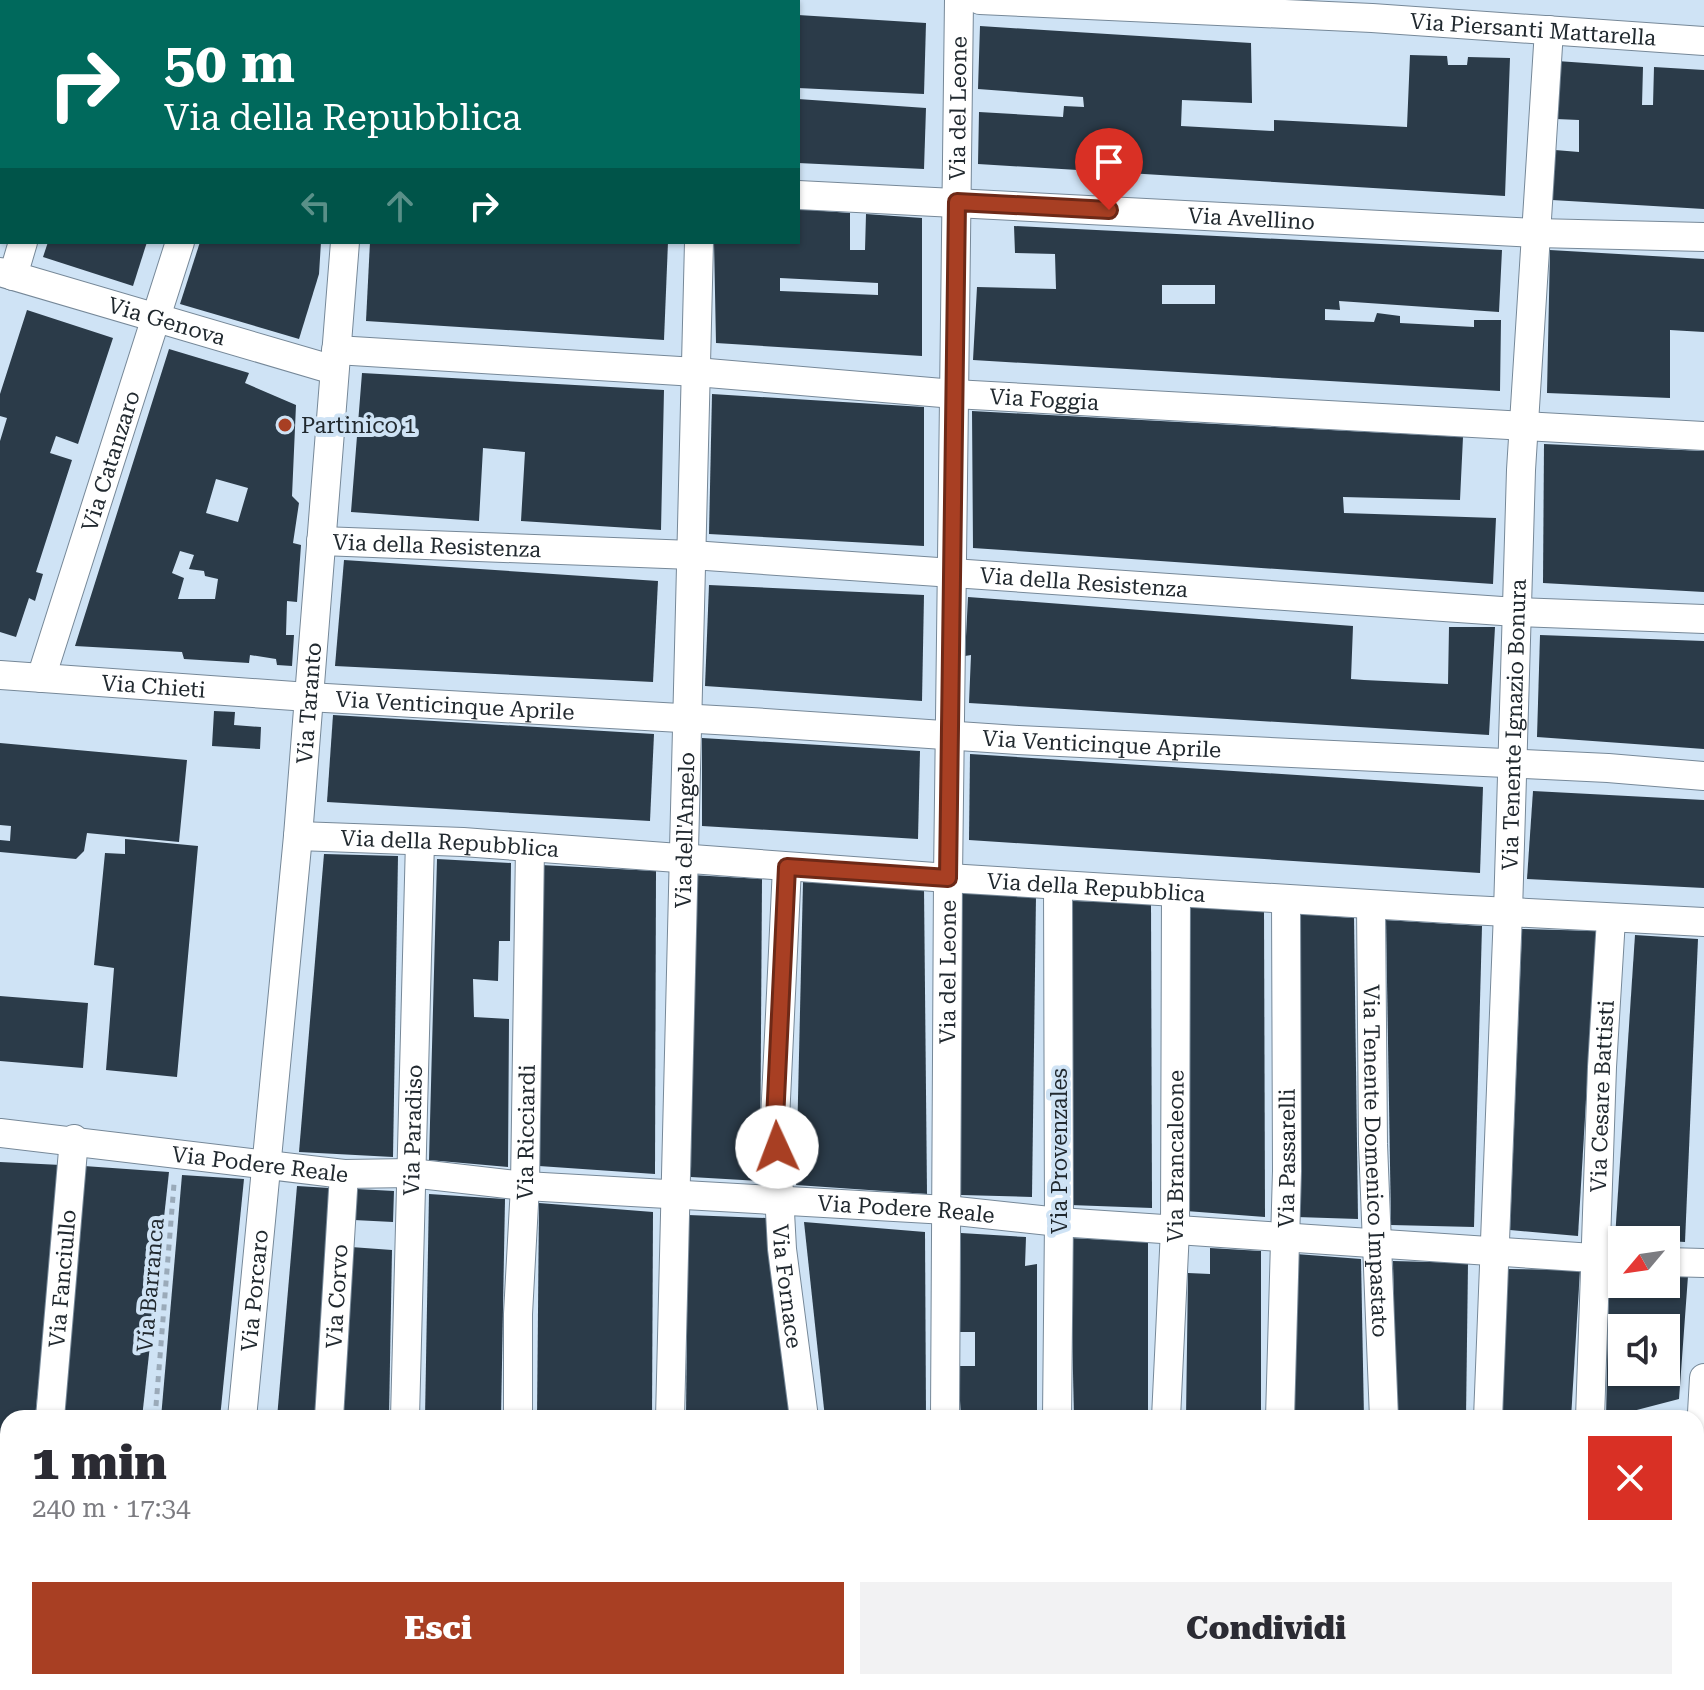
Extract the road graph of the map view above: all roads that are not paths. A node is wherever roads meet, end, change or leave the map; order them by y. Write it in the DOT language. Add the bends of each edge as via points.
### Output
graph roads {
  1 [pos="959,0"];
  2 [pos="980,0"];
  3 [pos="1549,30"];
  4 [pos="1704,41"];
  5 [pos="800,195"];
  6 [pos="957,202"];
  7 [pos="1536,233"];
  8 [pos="1704,237"];
  9 [pos="22,244"];
  10 [pos="179,244"];
  11 [pos="345,244"];
  12 [pos="699,244"];
  13 [pos="6,274"];
  14 [pos="156,317"];
  15 [pos="335,360"];
  16 [pos="696,372"];
  17 [pos="954,394"];
  18 [pos="1524,424"];
  19 [pos="1704,436"];
  20 [pos="321,541"];
  21 [pos="692,555"];
  22 [pos="952,575"];
  23 [pos="1516,612"];
  24 [pos="1704,619"];
  25 [pos="0,675"];
  26 [pos="41,678"];
  27 [pos="308,697"];
  28 [pos="688,719"];
  29 [pos="950,736"];
  30 [pos="1511,764"];
  31 [pos="1704,776"];
  32 [pos="298,836"];
  33 [pos="420,841"];
  34 [pos="530,847"];
  35 [pos="683,859"];
  36 [pos="787,867"];
  37 [pos="948,878"];
  38 [pos="1058,885"];
  39 [pos="1176,892"];
  40 [pos="1286,899"];
  41 [pos="1371,905"];
  42 [pos="1508,912"];
  43 [pos="1611,919"];
  44 [pos="1704,922"];
  45 [pos="0,1133"];
  46 [pos="74,1139"];
  47 [pos="268,1163"];
  48 [pos="411,1173"];
  49 [pos="344,1174"];
  50 [pos="525,1186"];
  51 [pos="674,1193"];
  52 [pos="780,1199"];
  53 [pos="947,1210"];
  54 [pos="1059,1222"];
  55 [pos="1175,1230"];
  56 [pos="1608,1232"];
  57 [pos="1286,1238"];
  58 [pos="1379,1244"];
  59 [pos="1495,1251"];
  60 [pos="1608,1260"];
  61 [pos="1680,1262"];
  62 [pos="1704,1263"];
  63 [pos="1608,1268"];
  64 [pos="1704,1378"];
  65 [pos="51,1410"];
  66 [pos="243,1410"];
  67 [pos="329,1410"];
  68 [pos="405,1410"];
  69 [pos="518,1410"];
  70 [pos="670,1410"];
  71 [pos="803,1410"];
  72 [pos="945,1410"];
  73 [pos="1057,1410"];
  74 [pos="1166,1410"];
  75 [pos="1280,1410"];
  76 [pos="1384,1410"];
  77 [pos="1488,1410"];
  78 [pos="1591,1410"];
  79 [pos="1702,1410"];
  1 -- 6 [label="street, Via del Leone"];
  2 -- 3 [label="street, Via Piersanti Mattarella"];
  3 -- 4 [label="street, Via Piersanti Mattarella"];
  3 -- 7 [label="street, Via Tenente Ignazio Bonura"];
  5 -- 6 [label="street, Via Avellino"];
  6 -- 7 [label="street, Via Avellino"];
  6 -- 17 [label="street, Via del Leone"];
  7 -- 8 [label="street, Via Avellino"];
  7 -- 18 [label="street, Via Tenente Ignazio Bonura"];
  9 -- 13 [label="street"];
  10 -- 14 [label="street, Via Catanzaro"];
  11 -- 15 [label="street, Via Taranto"];
  12 -- 16 [label="street, Via dell'Angelo"];
  13 -- 14 [label="street, Via Genova"];
  14 -- 15 [label="street, Via Genova"];
  14 -- 26 [label="street, Via Catanzaro"];
  15 -- 16 [label="street, Via Foggia"];
  15 -- 20 [label="street, Via Taranto"];
  16 -- 17 [label="street, Via Foggia"];
  16 -- 21 [label="street, Via dell'Angelo"];
  17 -- 18 [label="street, Via Foggia"];
  17 -- 22 [label="street, Via del Leone"];
  18 -- 19 [label="street, Via Foggia"];
  18 -- 23 [label="street, Via Tenente Ignazio Bonura"];
  20 -- 21 [label="street, Via della Resistenza"];
  20 -- 27 [label="street, Via Taranto"];
  21 -- 22 [label="street, Via della Resistenza"];
  21 -- 28 [label="street, Via dell'Angelo"];
  22 -- 23 [label="street, Via della Resistenza"];
  22 -- 29 [label="street, Via del Leone"];
  23 -- 24 [label="street, Via della Resistenza"];
  23 -- 30 [label="street, Via Tenente Ignazio Bonura"];
  25 -- 26 [label="street, Via Chieti"];
  26 -- 27 [label="street, Via Chieti"];
  27 -- 28 [label="street, Via Venticinque Aprile"];
  27 -- 32 [label="street, Via Taranto"];
  28 -- 29 [label="street, Via Venticinque Aprile"];
  28 -- 35 [label="street, Via dell'Angelo"];
  29 -- 30 [label="street, Via Venticinque Aprile"];
  29 -- 37 [label="street, Via del Leone"];
  30 -- 31 [label="street, Via Venticinque Aprile"];
  30 -- 42 [label="street, Via Tenente Ignazio Bonura"];
  32 -- 33 [label="street, Via della Repubblica"];
  32 -- 47 [label="street, Via Taranto"];
  33 -- 34 [label="street, Via della Repubblica"];
  33 -- 48 [label="street, Via Paradiso"];
  34 -- 35 [label="street, Via della Repubblica"];
  34 -- 50 [label="street, Via Ricciardi"];
  35 -- 36 [label="street, Via della Repubblica"];
  35 -- 51 [label="street, Via dell'Angelo"];
  36 -- 37 [label="street, Via della Repubblica"];
  36 -- 52 [label="street, Via Fornace" via="775,1120"];
  37 -- 38 [label="street, Via della Repubblica"];
  37 -- 53 [label="street, Via del Leone"];
  38 -- 39 [label="street, Via della Repubblica"];
  38 -- 54 [label="street, Via Provenzales"];
  39 -- 40 [label="street, Via della Repubblica"];
  39 -- 55 [label="street, Via Brancaleone"];
  40 -- 41 [label="street, Via della Repubblica"];
  40 -- 57 [label="street, Via Passarelli"];
  41 -- 42 [label="street, Via della Repubblica"];
  41 -- 58 [label="street, Via Tenente Domenico Impastato"];
  42 -- 43 [label="street, Via della Repubblica"];
  42 -- 59 [label="street, Via Tenente Ignazio Bonura"];
  43 -- 44 [label="street, Via della Repubblica"];
  43 -- 56 [label="street, Via Cesare Battisti" via="1602,1067"];
  45 -- 46 [label="street, Via Podere Reale"];
  46 -- 47 [label="street, Via Podere Reale" via="176,1156"];
  46 -- 65 [label="street, Via Fanciullo"];
  47 -- 49 [label="street, Via Podere Reale"];
  47 -- 66 [label="street, Via Porcaro"];
  48 -- 49 [label="street, Via Podere Reale"];
  48 -- 50 [label="street, Via Podere Reale"];
  48 -- 68 [label="street, Via Paradiso"];
  49 -- 67 [label="street, Via Corvo"];
  50 -- 51 [label="street, Via Podere Reale"];
  50 -- 69 [label="street, Via Ricciardi"];
  51 -- 52 [label="street, Via Podere Reale"];
  51 -- 70 [label="street, Via dell'Angelo"];
  52 -- 53 [label="street, Via Podere Reale"];
  52 -- 71 [label="street, Via Fornace"];
  53 -- 54 [label="street, Via Podere Reale"];
  53 -- 72 [label="street, Via del Leone"];
  54 -- 55 [label="street, Via Podere Reale"];
  54 -- 73 [label="street, Via Provenzales"];
  55 -- 57 [label="street, Via Podere Reale"];
  55 -- 74 [label="street, Via Brancaleone"];
  57 -- 58 [label="street, Via Podere Reale"];
  57 -- 75 [label="street, Via Passarelli"];
  58 -- 59 [label="street, Via Podere Reale"];
  58 -- 76 [label="street, Via Tenente Domenico Impastato"];
  59 -- 60 [label="street, Via Podere Reale"];
  59 -- 77 [label="street, Via Tenente Ignazio Bonura"];
  61 -- 62 [label="street"];
  63 -- 78 [label="street, Via Cesare Battisti"];
  64 -- 79 [label="street"];
}
